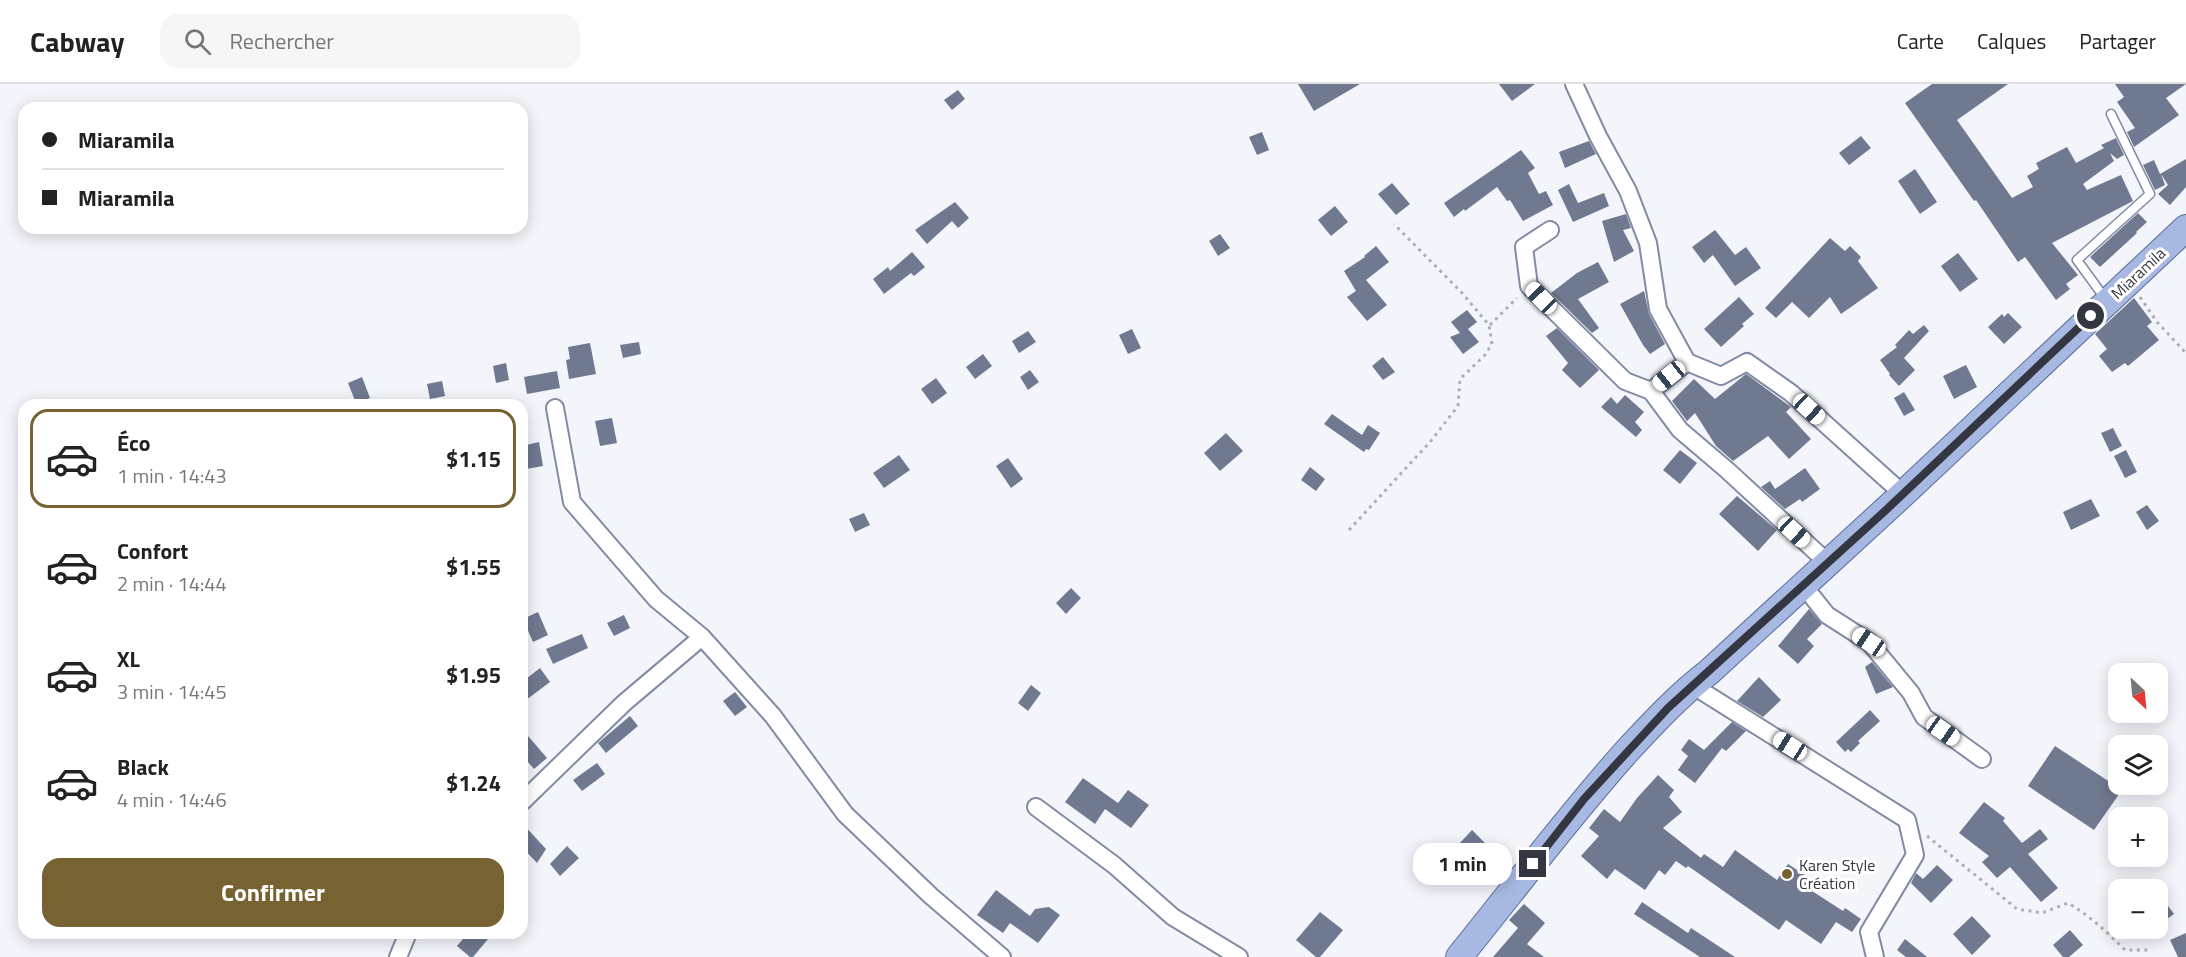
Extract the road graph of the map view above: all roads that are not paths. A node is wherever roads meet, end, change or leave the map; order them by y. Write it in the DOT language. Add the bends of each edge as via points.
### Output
graph roads {
  1 [pos="1574,84"];
  2 [pos="2111,114"];
  3 [pos="2186,228"];
  4 [pos="1550,230"];
  5 [pos="2107,301"];
  6 [pos="1687,362"];
  7 [pos="1651,391"];
  8 [pos="555,408"];
  9 [pos="1903,494"];
  10 [pos="1828,563"];
  11 [pos="1803,585"];
  12 [pos="702,637"];
  13 [pos="1692,685"];
  14 [pos="1982,759"];
  15 [pos="528,796"];
  16 [pos="1036,807"];
  17 [pos="406,939"];
  18 [pos="398,957"];
  19 [pos="1002,957"];
  20 [pos="1239,957"];
  21 [pos="1459,957"];
  22 [pos="1875,957"];
  1 -- 6 [label="street" via="1628,191 1648,243 1658,309"];
  2 -- 5 [label="lane" via="2150,194 2077,260"];
  3 -- 5 [label="main road, Miaramila"];
  4 -- 7 [label="street" via="1524,248 1529,286 1625,381"];
  5 -- 9 [label="main road, Miaramila"];
  6 -- 7 [label="street"];
  6 -- 9 [label="street" via="1721,376 1747,362 1791,393"];
  7 -- 10 [label="street" via="1680,430"];
  8 -- 12 [label="street" via="572,502 656,599"];
  9 -- 10 [label="main road, Miaramila"];
  10 -- 11 [label="main road, Miaramila"];
  11 -- 13 [label="main road, Miaramila"];
  11 -- 14 [label="street" via="1827,615 1869,642 1911,693 1924,717"];
  12 -- 15 [label="street" via="624,703"];
  12 -- 19 [label="street" via="773,716 845,814"];
  13 -- 21 [label="main road, Miaramila" via="1584,799"];
  13 -- 22 [label="street" via="1907,820 1915,855 1869,932"];
  16 -- 20 [label="street" via="1114,865 1173,917"];
  17 -- 18 [label="street"];
}
